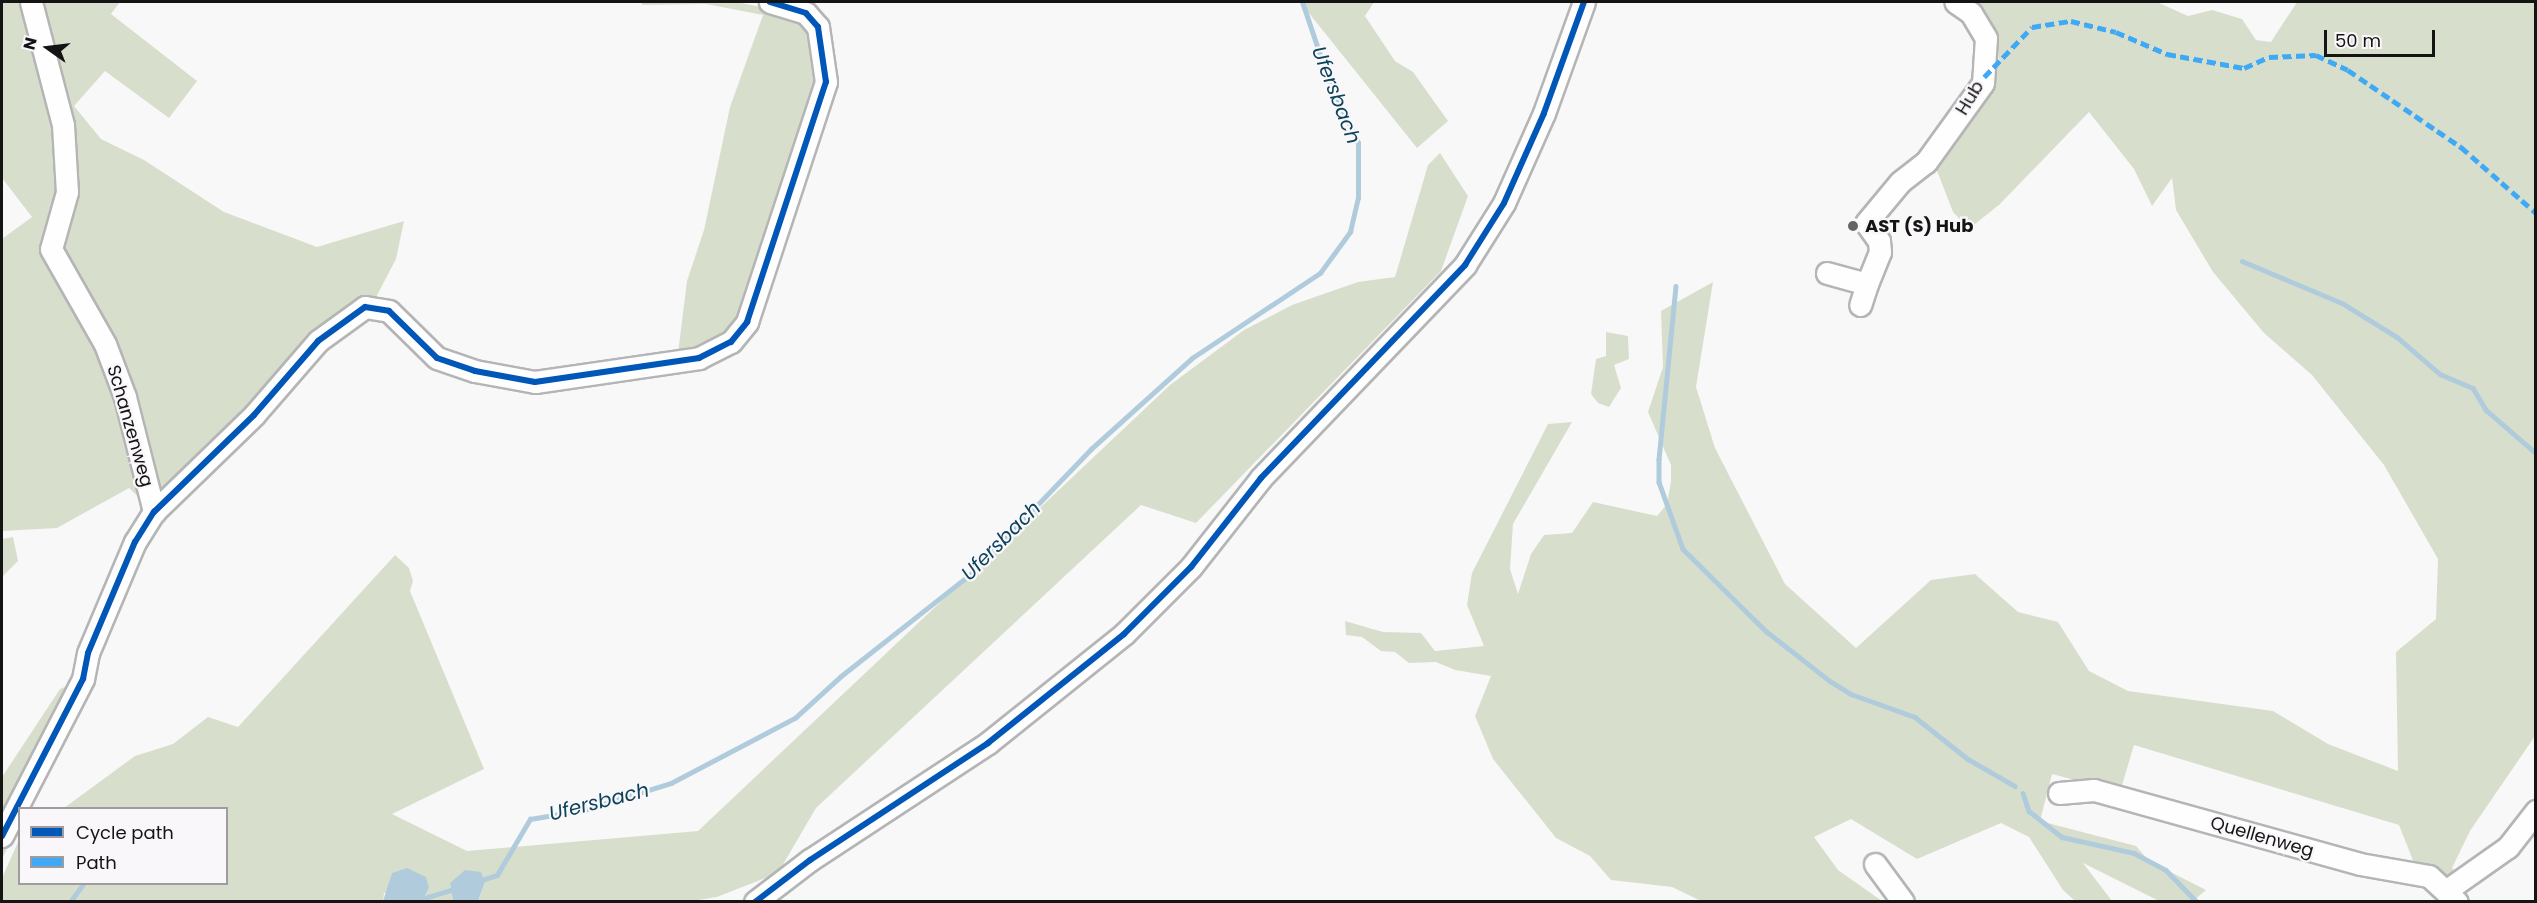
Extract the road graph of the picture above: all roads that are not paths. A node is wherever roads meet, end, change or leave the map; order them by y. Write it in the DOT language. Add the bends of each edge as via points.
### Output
graph roads {
  1 [pos="31,2"];
  2 [pos="770,2"];
  3 [pos="1584,2"];
  4 [pos="1955,2"];
  5 [pos="1827,273"];
  6 [pos="1867,284"];
  7 [pos="1860,305"];
  8 [pos="154,512"];
  9 [pos="2059,793"];
  10 [pos="2535,811"];
  11 [pos="2,836"];
  12 [pos="1875,864"];
  13 [pos="2452,896"];
  14 [pos="755,902"];
  15 [pos="1903,902"];
  1 -- 8 [label="street, Schanzenweg" via="63,125 67,192 51,249 105,344 125,397"];
  2 -- 8 [label="street" via="806,13 818,27 826,82 747,322 731,342 699,358 535,382 475,371 437,358 389,311 365,307 318,341 254,415"];
  3 -- 14 [label="street" via="1544,113 1503,202 1465,265 1261,478 1191,567 1124,634 988,743 810,860"];
  4 -- 6 [label="street, Hub" via="1971,14 1986,38 1983,84 1926,162 1900,182 1866,223 1879,241 1880,252"];
  5 -- 6 [label="street"];
  6 -- 7 [label="street"];
  8 -- 11 [label="street, Schanzenweg" via="135,542 88,653 83,679"];
  9 -- 13 [label="street, Quellenweg" via="2094,790 2360,864 2429,876"];
  10 -- 13 [label="street" via="2508,847"];
  12 -- 15 [label="street"];
}
